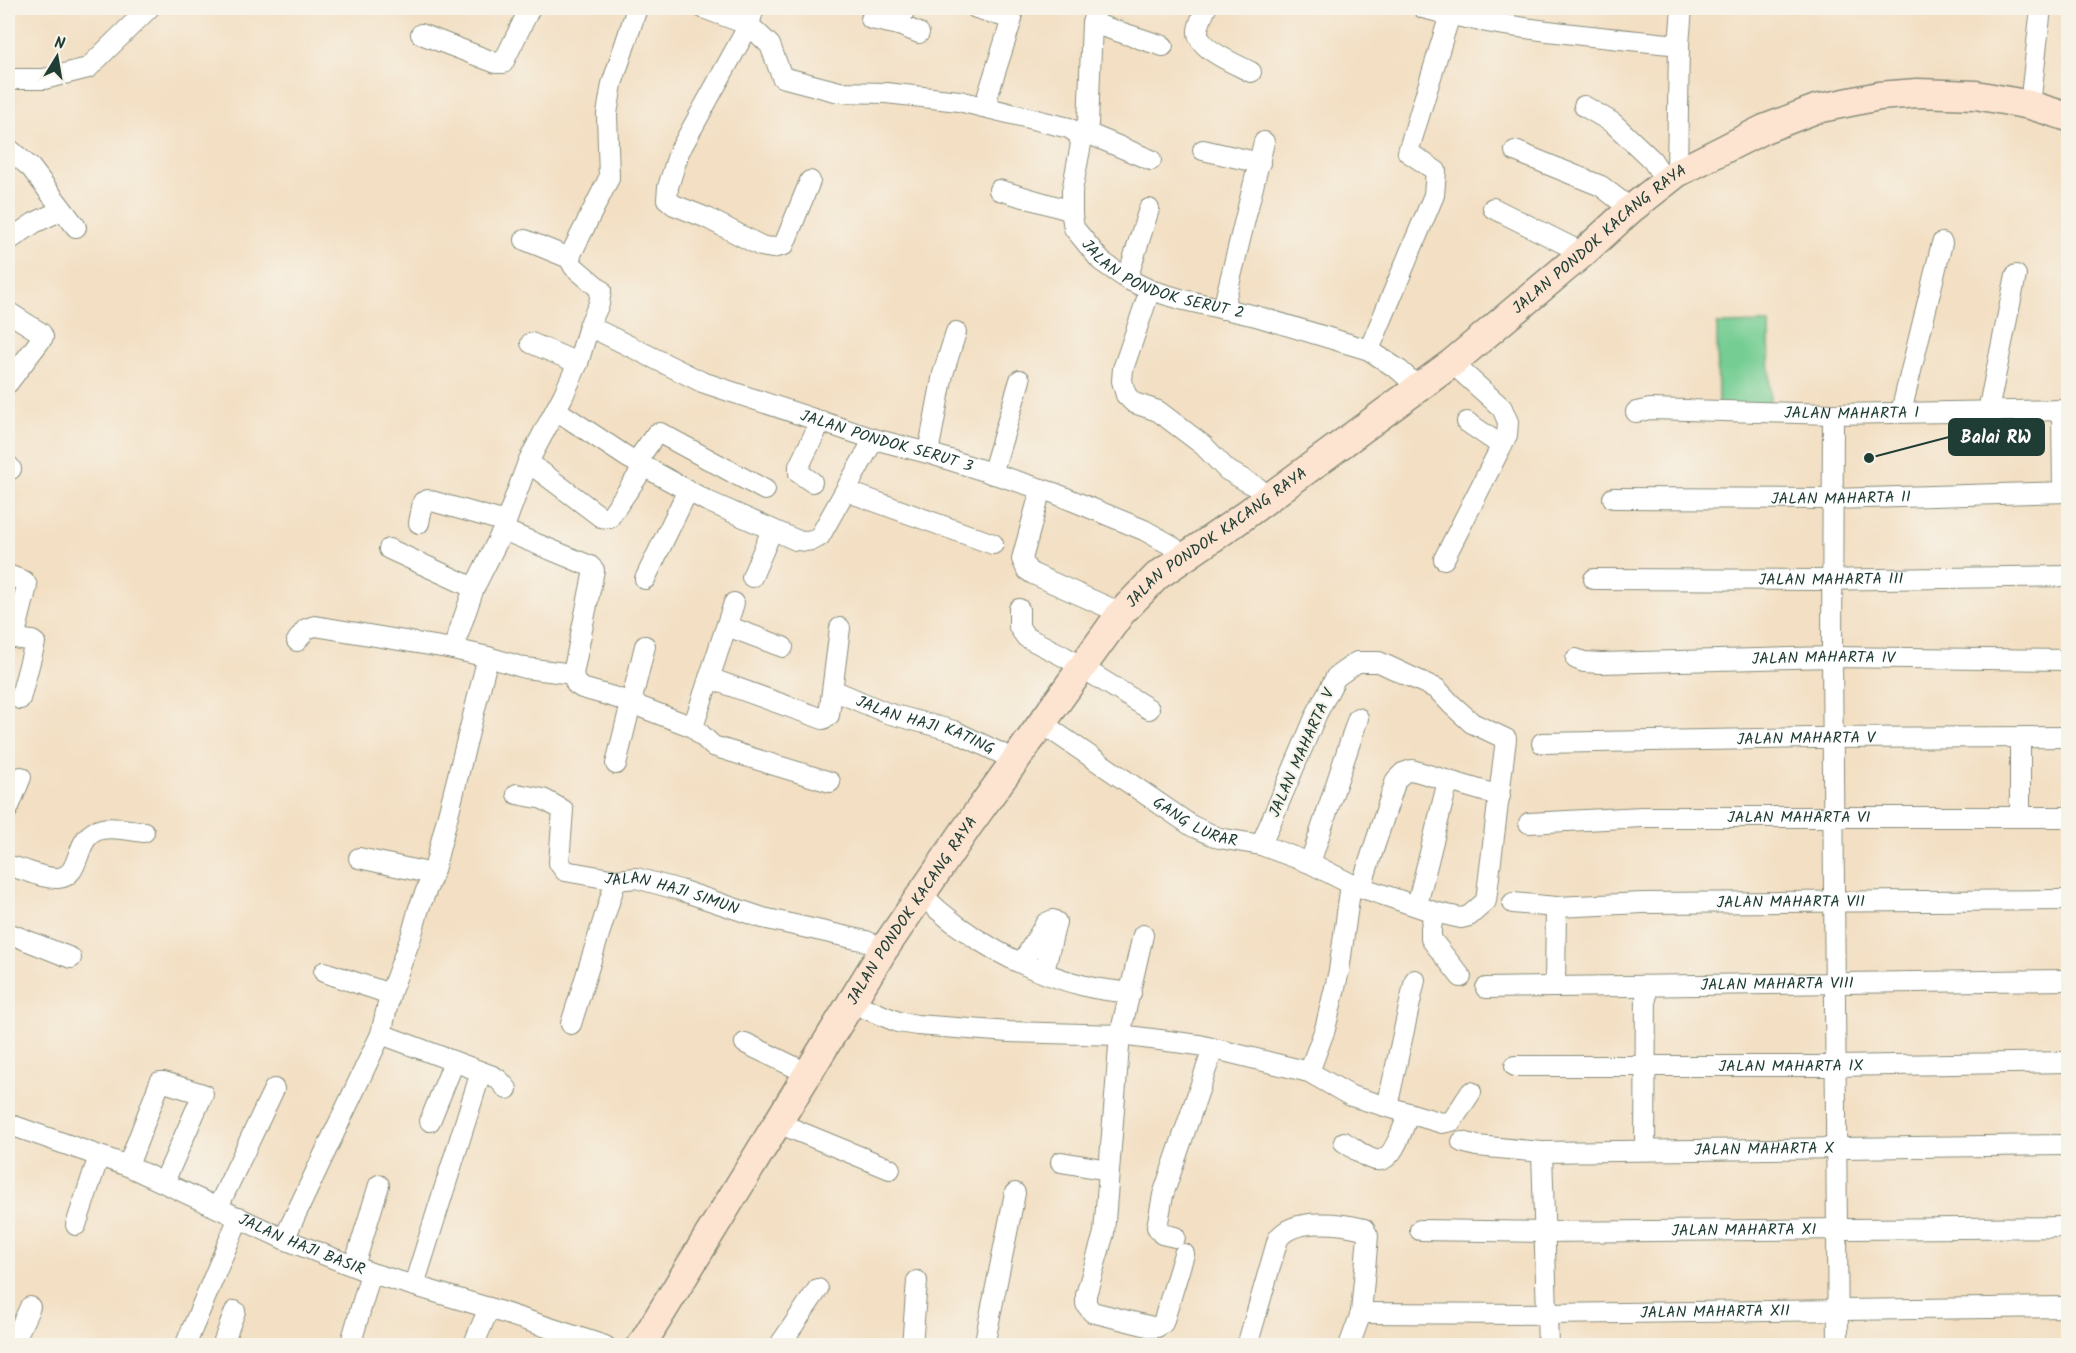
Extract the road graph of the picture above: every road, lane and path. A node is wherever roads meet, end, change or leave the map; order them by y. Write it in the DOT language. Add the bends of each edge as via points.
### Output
graph roads {
  1 [pos="149,8"];
  2 [pos="530,8"];
  3 [pos="637,8"];
  4 [pos="703,8"];
  5 [pos="976,8"];
  6 [pos="1206,8"];
  7 [pos="1423,8"];
  8 [pos="1682,8"];
  9 [pos="2041,8"];
  10 [pos="1451,11"];
  11 [pos="1095,15"];
  12 [pos="752,16"];
  13 [pos="902,16"];
  14 [pos="871,19"];
  15 [pos="919,33"];
  16 [pos="421,34"];
  17 [pos="1679,45"];
  18 [pos="1163,46"];
  19 [pos="1251,72"];
  20 [pos="8,82"];
  21 [pos="2030,105"];
  22 [pos="1584,106"];
  23 [pos="984,107"];
  24 [pos="2068,117"];
  25 [pos="1078,134"];
  26 [pos="1264,142"];
  27 [pos="8,148"];
  28 [pos="1203,150"];
  29 [pos="1515,151"];
  30 [pos="1151,160"];
  31 [pos="1260,163"];
  32 [pos="1672,177"];
  33 [pos="810,181"];
  34 [pos="999,190"];
  35 [pos="1492,208"];
  36 [pos="1149,209"];
  37 [pos="1631,209"];
  38 [pos="62,210"];
  39 [pos="1072,211"];
  40 [pos="76,227"];
  41 [pos="525,240"];
  42 [pos="8,241"];
  43 [pos="1942,243"];
  44 [pos="1583,253"];
  45 [pos="569,258"];
  46 [pos="2016,275"];
  47 [pos="1127,279"];
  48 [pos="1150,290"];
  49 [pos="1223,309"];
  50 [pos="8,312"];
  51 [pos="589,326"];
  52 [pos="956,332"];
  53 [pos="531,344"];
  54 [pos="1369,350"];
  55 [pos="578,363"];
  56 [pos="1452,363"];
  57 [pos="1020,380"];
  58 [pos="8,383"];
  59 [pos="1418,387"];
  60 [pos="556,410"];
  61 [pos="2065,410"];
  62 [pos="1988,411"];
  63 [pos="1636,412"];
  64 [pos="1901,412"];
  65 [pos="1833,414"];
  66 [pos="821,422"];
  67 [pos="1467,422"];
  68 [pos="874,439"];
  69 [pos="1502,446"];
  70 [pos="928,453"];
  71 [pos="528,462"];
  72 [pos="640,464"];
  73 [pos="992,474"];
  74 [pos="812,482"];
  75 [pos="1041,489"];
  76 [pos="688,490"];
  77 [pos="765,490"];
  78 [pos="846,490"];
  79 [pos="2066,492"];
  80 [pos="1268,498"];
  81 [pos="1613,498"];
  82 [pos="1833,499"];
  83 [pos="419,523"];
  84 [pos="504,526"];
  85 [pos="772,530"];
  86 [pos="993,544"];
  87 [pos="389,549"];
  88 [pos="1184,556"];
  89 [pos="1444,559"];
  90 [pos="8,576"];
  91 [pos="2068,576"];
  92 [pos="753,577"];
  93 [pos="645,579"];
  94 [pos="1593,579"];
  95 [pos="1832,580"];
  96 [pos="474,588"];
  97 [pos="734,603"];
  98 [pos="1019,609"];
  99 [pos="1121,613"];
  100 [pos="727,626"];
  101 [pos="840,628"];
  102 [pos="11,638"];
  103 [pos="297,641"];
  104 [pos="645,646"];
  105 [pos="783,647"];
  106 [pos="453,649"];
  107 [pos="488,657"];
  108 [pos="1832,657"];
  109 [pos="1576,659"];
  110 [pos="2068,660"];
  111 [pos="1083,668"];
  112 [pos="573,674"];
  113 [pos="709,678"];
  114 [pos="833,690"];
  115 [pos="20,699"];
  116 [pos="632,704"];
  117 [pos="1149,709"];
  118 [pos="1358,718"];
  119 [pos="1043,724"];
  120 [pos="693,727"];
  121 [pos="2068,737"];
  122 [pos="1832,738"];
  123 [pos="2020,738"];
  124 [pos="1506,739"];
  125 [pos="1542,743"];
  126 [pos="1017,761"];
  127 [pos="616,764"];
  128 [pos="21,777"];
  129 [pos="1448,781"];
  130 [pos="830,782"];
  131 [pos="518,794"];
  132 [pos="1500,796"];
  133 [pos="8,809"];
  134 [pos="2020,817"];
  135 [pos="2068,817"];
  136 [pos="1832,818"];
  137 [pos="1529,823"];
  138 [pos="144,832"];
  139 [pos="1262,845"];
  140 [pos="359,858"];
  141 [pos="1310,863"];
  142 [pos="8,866"];
  143 [pos="433,874"];
  144 [pos="616,880"];
  145 [pos="1356,885"];
  146 [pos="921,894"];
  147 [pos="2068,900"];
  148 [pos="1833,902"];
  149 [pos="1514,903"];
  150 [pos="1556,907"];
  151 [pos="1426,908"];
  152 [pos="8,933"];
  153 [pos="1143,935"];
  154 [pos="884,949"];
  155 [pos="71,958"];
  156 [pos="1022,963"];
  157 [pos="324,972"];
  158 [pos="1044,972"];
  159 [pos="1461,977"];
  160 [pos="1415,980"];
  161 [pos="2068,980"];
  162 [pos="1835,983"];
  163 [pos="1646,986"];
  164 [pos="1555,987"];
  165 [pos="1486,988"];
  166 [pos="1131,993"];
  167 [pos="390,994"];
  168 [pos="850,1002"];
  169 [pos="571,1024"];
  170 [pos="381,1034"];
  171 [pos="1119,1035"];
  172 [pos="745,1043"];
  173 [pos="1213,1049"];
  174 [pos="454,1062"];
  175 [pos="2068,1062"];
  176 [pos="1515,1066"];
  177 [pos="1644,1066"];
  178 [pos="1835,1066"];
  179 [pos="481,1072"];
  180 [pos="1309,1072"];
  181 [pos="807,1073"];
  182 [pos="274,1089"];
  183 [pos="507,1089"];
  184 [pos="1471,1092"];
  185 [pos="1387,1107"];
  186 [pos="1409,1113"];
  187 [pos="430,1121"];
  188 [pos="778,1123"];
  189 [pos="8,1124"];
  190 [pos="1344,1142"];
  191 [pos="1462,1142"];
  192 [pos="2068,1145"];
  193 [pos="1836,1148"];
  194 [pos="1645,1150"];
  195 [pos="1542,1152"];
  196 [pos="99,1156"];
  197 [pos="1061,1162"];
  198 [pos="128,1166"];
  199 [pos="890,1169"];
  200 [pos="1108,1170"];
  201 [pos="164,1182"];
  202 [pos="379,1185"];
  203 [pos="1015,1193"];
  204 [pos="218,1207"];
  205 [pos="239,1217"];
  206 [pos="76,1226"];
  207 [pos="2068,1227"];
  208 [pos="1420,1230"];
  209 [pos="1837,1230"];
  210 [pos="1544,1232"];
  211 [pos="285,1239"];
  212 [pos="362,1270"];
  213 [pos="917,1281"];
  214 [pos="414,1286"];
  215 [pos="818,1289"];
  216 [pos="30,1307"];
  217 [pos="2068,1307"];
  218 [pos="489,1308"];
  219 [pos="1838,1309"];
  220 [pos="235,1311"];
  221 [pos="1361,1313"];
  222 [pos="1547,1314"];
  223 [pos="646,1344"];
  224 [pos="12,1346"];
  225 [pos="185,1346"];
  226 [pos="222,1346"];
  227 [pos="350,1346"];
  228 [pos="473,1346"];
  229 [pos="605,1346"];
  230 [pos="779,1346"];
  231 [pos="912,1346"];
  232 [pos="984,1346"];
  233 [pos="1247,1346"];
  234 [pos="1349,1346"];
  235 [pos="1548,1346"];
  236 [pos="1838,1346"];
  1 -- 20 [label="street" via="88,68 44,79"];
  2 -- 16 [label="street" via="503,63"];
  3 -- 45 [label="street" via="612,84 607,114 609,178"];
  4 -- 12 [label="street"];
  5 -- 23 [label="street" via="1012,19"];
  6 -- 19 [label="street" via="1198,31 1200,42"];
  7 -- 10 [label="street"];
  8 -- 17 [label="street"];
  9 -- 21 [label="street"];
  10 -- 17 [label="street" via="1539,31"];
  10 -- 54 [label="street" via="1408,153 1436,171 1434,195"];
  11 -- 18 [label="street"];
  11 -- 25 [label="street" via="1088,124"];
  12 -- 23 [label="street" via="770,45 782,77 839,92 886,93"];
  12 -- 33 [label="street" via="679,152 667,199 772,248 784,245"];
  13 -- 14 [label="street"];
  13 -- 15 [label="street"];
  17 -- 32 [label="street"];
  21 -- 24 [label="main road, JALAN PONDOK KACANG RAYA"];
  21 -- 32 [label="main road, JALAN PONDOK KACANG RAYA" via="1976,95 1917,93 1842,103 1764,129"];
  22 -- 32 [label="street" via="1613,123"];
  23 -- 25 [label="street" via="1069,128"];
  25 -- 30 [label="street" via="1094,136"];
  25 -- 39 [label="street, JALAN PONDOK SERUT 2" via="1081,144"];
  26 -- 31 [label="street"];
  27 -- 38 [label="street" via="31,168"];
  28 -- 31 [label="street"];
  29 -- 37 [label="street" via="1600,186"];
  31 -- 49 [label="street"];
  32 -- 37 [label="main road, JALAN PONDOK KACANG RAYA"];
  34 -- 39 [label="street"];
  35 -- 44 [label="street"];
  36 -- 47 [label="street"];
  37 -- 44 [label="main road, JALAN PONDOK KACANG RAYA"];
  38 -- 40 [label="street"];
  38 -- 42 [label="street"];
  39 -- 47 [label="street, JALAN PONDOK SERUT 2" via="1074,228 1087,245 1101,261"];
  41 -- 45 [label="street"];
  43 -- 64 [label="street"];
  44 -- 56 [label="main road, JALAN PONDOK KACANG RAYA"];
  45 -- 51 [label="street" via="601,290"];
  46 -- 62 [label="street"];
  47 -- 48 [label="street, JALAN PONDOK SERUT 2"];
  48 -- 49 [label="street, JALAN PONDOK SERUT 2"];
  48 -- 80 [label="street" via="1123,369 1126,395 1134,403 1158,411 1203,445 1227,470"];
  49 -- 54 [label="street, JALAN PONDOK SERUT 2"];
  50 -- 58 [label="street" via="43,337"];
  51 -- 55 [label="street"];
  51 -- 66 [label="street, JALAN PONDOK SERUT 3" via="702,382"];
  52 -- 70 [label="street"];
  53 -- 55 [label="street"];
  54 -- 59 [label="street, JALAN PONDOK SERUT 2"];
  55 -- 60 [label="street"];
  56 -- 59 [label="main road, JALAN PONDOK KACANG RAYA"];
  56 -- 69 [label="street" via="1502,408 1508,422"];
  57 -- 73 [label="street"];
  59 -- 80 [label="main road, JALAN PONDOK KACANG RAYA"];
  60 -- 71 [label="street"];
  60 -- 72 [label="street"];
  61 -- 62 [label="street, JALAN MAHARTA I"];
  61 -- 79 [label="street"];
  62 -- 64 [label="street, JALAN MAHARTA I"];
  63 -- 65 [label="street, JALAN MAHARTA I" via="1650,409"];
  64 -- 65 [label="street, JALAN MAHARTA I"];
  65 -- 82 [label="street"];
  66 -- 68 [label="street, JALAN PONDOK SERUT 3"];
  66 -- 74 [label="street" via="799,466 799,473"];
  67 -- 69 [label="street"];
  68 -- 70 [label="street, JALAN PONDOK SERUT 3"];
  68 -- 78 [label="street"];
  69 -- 89 [label="street"];
  70 -- 73 [label="street, JALAN PONDOK SERUT 3"];
  71 -- 72 [label="street" via="601,517 609,518"];
  71 -- 84 [label="street"];
  72 -- 76 [label="street"];
  72 -- 77 [label="street" via="659,433"];
  73 -- 75 [label="street, JALAN PONDOK SERUT 3"];
  75 -- 88 [label="street, JALAN PONDOK SERUT 3" via="1144,530"];
  75 -- 99 [label="street" via="1022,559 1027,570"];
  76 -- 85 [label="street"];
  76 -- 93 [label="street"];
  78 -- 85 [label="street" via="815,540 796,540"];
  78 -- 86 [label="street"];
  79 -- 82 [label="street, JALAN MAHARTA II"];
  80 -- 88 [label="main road, JALAN PONDOK KACANG RAYA"];
  81 -- 82 [label="street, JALAN MAHARTA II"];
  82 -- 95 [label="street"];
  83 -- 84 [label="street" via="423,502 428,500"];
  84 -- 96 [label="street"];
  84 -- 112 [label="street" via="594,570"];
  85 -- 92 [label="street"];
  87 -- 96 [label="street"];
  88 -- 99 [label="main road, JALAN PONDOK KACANG RAYA" via="1157,576"];
  90 -- 102 [label="street" via="24,581 27,586"];
  91 -- 95 [label="street, JALAN MAHARTA III"];
  94 -- 95 [label="street, JALAN MAHARTA III"];
  95 -- 108 [label="street"];
  96 -- 106 [label="street"];
  97 -- 100 [label="street"];
  98 -- 111 [label="street" via="1019,627 1026,637"];
  99 -- 111 [label="main road, JALAN PONDOK KACANG RAYA"];
  100 -- 105 [label="street"];
  100 -- 113 [label="street"];
  101 -- 114 [label="street"];
  102 -- 115 [label="street" via="34,643"];
  103 -- 106 [label="street" via="306,629 315,626"];
  104 -- 116 [label="street"];
  106 -- 107 [label="street"];
  107 -- 112 [label="street" via="525,668"];
  107 -- 143 [label="street"];
  108 -- 109 [label="street, JALAN MAHARTA IV" via="1601,663"];
  108 -- 110 [label="street, JALAN MAHARTA IV"];
  108 -- 122 [label="street"];
  111 -- 117 [label="street"];
  111 -- 119 [label="main road, JALAN PONDOK KACANG RAYA"];
  112 -- 116 [label="street" via="582,688"];
  113 -- 114 [label="street" via="824,718 829,715"];
  113 -- 120 [label="street"];
  114 -- 126 [label="street, JALAN HAJI KATING" via="887,713 954,731"];
  116 -- 120 [label="street"];
  116 -- 127 [label="street"];
  118 -- 141 [label="street"];
  119 -- 126 [label="main road, JALAN PONDOK KACANG RAYA"];
  119 -- 139 [label="street, GANG LURAR" via="1192,825 1219,838"];
  120 -- 130 [label="street" via="713,746"];
  121 -- 123 [label="street, JALAN MAHARTA V"];
  122 -- 123 [label="street, JALAN MAHARTA V"];
  122 -- 125 [label="street, JALAN MAHARTA V"];
  122 -- 136 [label="street"];
  123 -- 134 [label="street"];
  124 -- 132 [label="street, GANG LURAR"];
  124 -- 139 [label="street, JALAN MAHARTA V" via="1472,723 1437,689 1379,662 1357,662 1336,677 1317,713"];
  126 -- 146 [label="main road, JALAN PONDOK KACANG RAYA"];
  128 -- 133 [label="street"];
  129 -- 132 [label="street"];
  129 -- 145 [label="street" via="1412,770 1396,780"];
  129 -- 151 [label="street"];
  131 -- 144 [label="street, JALAN HAJI SIMUN" via="543,798 563,810 559,862 565,871"];
  132 -- 151 [label="street, GANG LURAR" via="1486,901 1461,918"];
  134 -- 135 [label="street, JALAN MAHARTA VI"];
  134 -- 136 [label="street, JALAN MAHARTA VI"];
  136 -- 137 [label="street, JALAN MAHARTA VI" via="1642,817"];
  136 -- 148 [label="street"];
  138 -- 142 [label="street" via="108,828 91,833 82,842 71,872 61,878"];
  139 -- 141 [label="street, GANG LURAR"];
  140 -- 143 [label="street"];
  141 -- 145 [label="street, GANG LURAR"];
  143 -- 167 [label="street"];
  144 -- 154 [label="street, JALAN HAJI SIMUN" via="636,878 763,918 866,941"];
  144 -- 169 [label="street"];
  145 -- 151 [label="street, GANG LURAR"];
  145 -- 180 [label="street" via="1325,1029"];
  146 -- 154 [label="main road, JALAN PONDOK KACANG RAYA"];
  146 -- 156 [label="street" via="962,928"];
  147 -- 148 [label="street, JALAN MAHARTA VII"];
  148 -- 150 [label="street, JALAN MAHARTA VII"];
  148 -- 162 [label="street"];
  149 -- 150 [label="street, JALAN MAHARTA VII"];
  150 -- 164 [label="street"];
  151 -- 159 [label="street" via="1431,939"];
  152 -- 155 [label="street"];
  153 -- 166 [label="street"];
  154 -- 168 [label="main road, JALAN PONDOK KACANG RAYA"];
  156 -- 158 [label="street"];
  156 -- 158 [label="street" via="1046,923 1053,920 1056,922"];
  157 -- 167 [label="street"];
  158 -- 166 [label="street" via="1085,986"];
  160 -- 185 [label="street"];
  161 -- 162 [label="street, JALAN MAHARTA VIII"];
  162 -- 163 [label="street, JALAN MAHARTA VIII"];
  162 -- 178 [label="street"];
  163 -- 164 [label="street, JALAN MAHARTA VIII"];
  163 -- 177 [label="street"];
  164 -- 165 [label="street, JALAN MAHARTA VIII"];
  166 -- 171 [label="street"];
  167 -- 170 [label="street"];
  168 -- 171 [label="street" via="898,1022 916,1025"];
  168 -- 181 [label="main road, JALAN PONDOK KACANG RAYA"];
  170 -- 174 [label="street"];
  170 -- 211 [label="street"];
  171 -- 173 [label="street"];
  171 -- 200 [label="street"];
  172 -- 181 [label="street"];
  173 -- 180 [label="street"];
  173 -- 200 [label="street" via="1157,1220 1162,1234 1179,1246 1163,1323 1157,1327 1092,1312 1086,1304 1104,1233"];
  174 -- 179 [label="street"];
  174 -- 187 [label="street"];
  175 -- 178 [label="street, JALAN MAHARTA IX"];
  176 -- 177 [label="street, JALAN MAHARTA IX"];
  177 -- 178 [label="street, JALAN MAHARTA IX"];
  177 -- 194 [label="street"];
  178 -- 193 [label="street"];
  179 -- 183 [label="street" via="499,1080"];
  179 -- 214 [label="street"];
  180 -- 185 [label="street" via="1351,1096"];
  181 -- 188 [label="main road, JALAN PONDOK KACANG RAYA"];
  182 -- 204 [label="street"];
  184 -- 186 [label="street" via="1452,1121 1442,1124"];
  185 -- 186 [label="street"];
  186 -- 190 [label="street" via="1391,1155 1384,1160 1375,1160"];
  188 -- 199 [label="street"];
  188 -- 223 [label="main road, JALAN PONDOK KACANG RAYA"];
  189 -- 196 [label="street, JALAN HAJI BASIR"];
  191 -- 195 [label="street, JALAN MAHARTA X"];
  192 -- 193 [label="street, JALAN MAHARTA X"];
  193 -- 194 [label="street, JALAN MAHARTA X"];
  193 -- 209 [label="street"];
  194 -- 195 [label="street, JALAN MAHARTA X"];
  195 -- 210 [label="street"];
  196 -- 198 [label="street, JALAN HAJI BASIR"];
  196 -- 206 [label="street"];
  197 -- 200 [label="street"];
  198 -- 201 [label="street, JALAN HAJI BASIR"];
  198 -- 201 [label="street" via="160,1082 203,1094"];
  201 -- 204 [label="street, JALAN HAJI BASIR"];
  202 -- 212 [label="street"];
  203 -- 232 [label="street"];
  204 -- 205 [label="street, JALAN HAJI BASIR"];
  205 -- 211 [label="street, JALAN HAJI BASIR"];
  205 -- 225 [label="street"];
  207 -- 209 [label="street, JALAN MAHARTA XI"];
  208 -- 210 [label="street, JALAN MAHARTA XI"];
  209 -- 210 [label="street, JALAN MAHARTA XI"];
  209 -- 219 [label="street"];
  210 -- 222 [label="street"];
  211 -- 212 [label="street, JALAN HAJI BASIR"];
  212 -- 214 [label="street, JALAN HAJI BASIR"];
  212 -- 227 [label="street"];
  213 -- 231 [label="street"];
  214 -- 218 [label="street, JALAN HAJI BASIR"];
  215 -- 230 [label="street"];
  216 -- 224 [label="street"];
  217 -- 219 [label="street, JALAN MAHARTA XII"];
  218 -- 228 [label="street"];
  218 -- 229 [label="street, JALAN HAJI BASIR"];
  219 -- 222 [label="street, JALAN MAHARTA XII"];
  219 -- 236 [label="street"];
  220 -- 226 [label="street"];
  221 -- 222 [label="street, JALAN MAHARTA XII"];
  221 -- 233 [label="street" via="1367,1232 1343,1224 1305,1224 1282,1233 1275,1245"];
  221 -- 234 [label="street"];
  222 -- 235 [label="street"];
}
